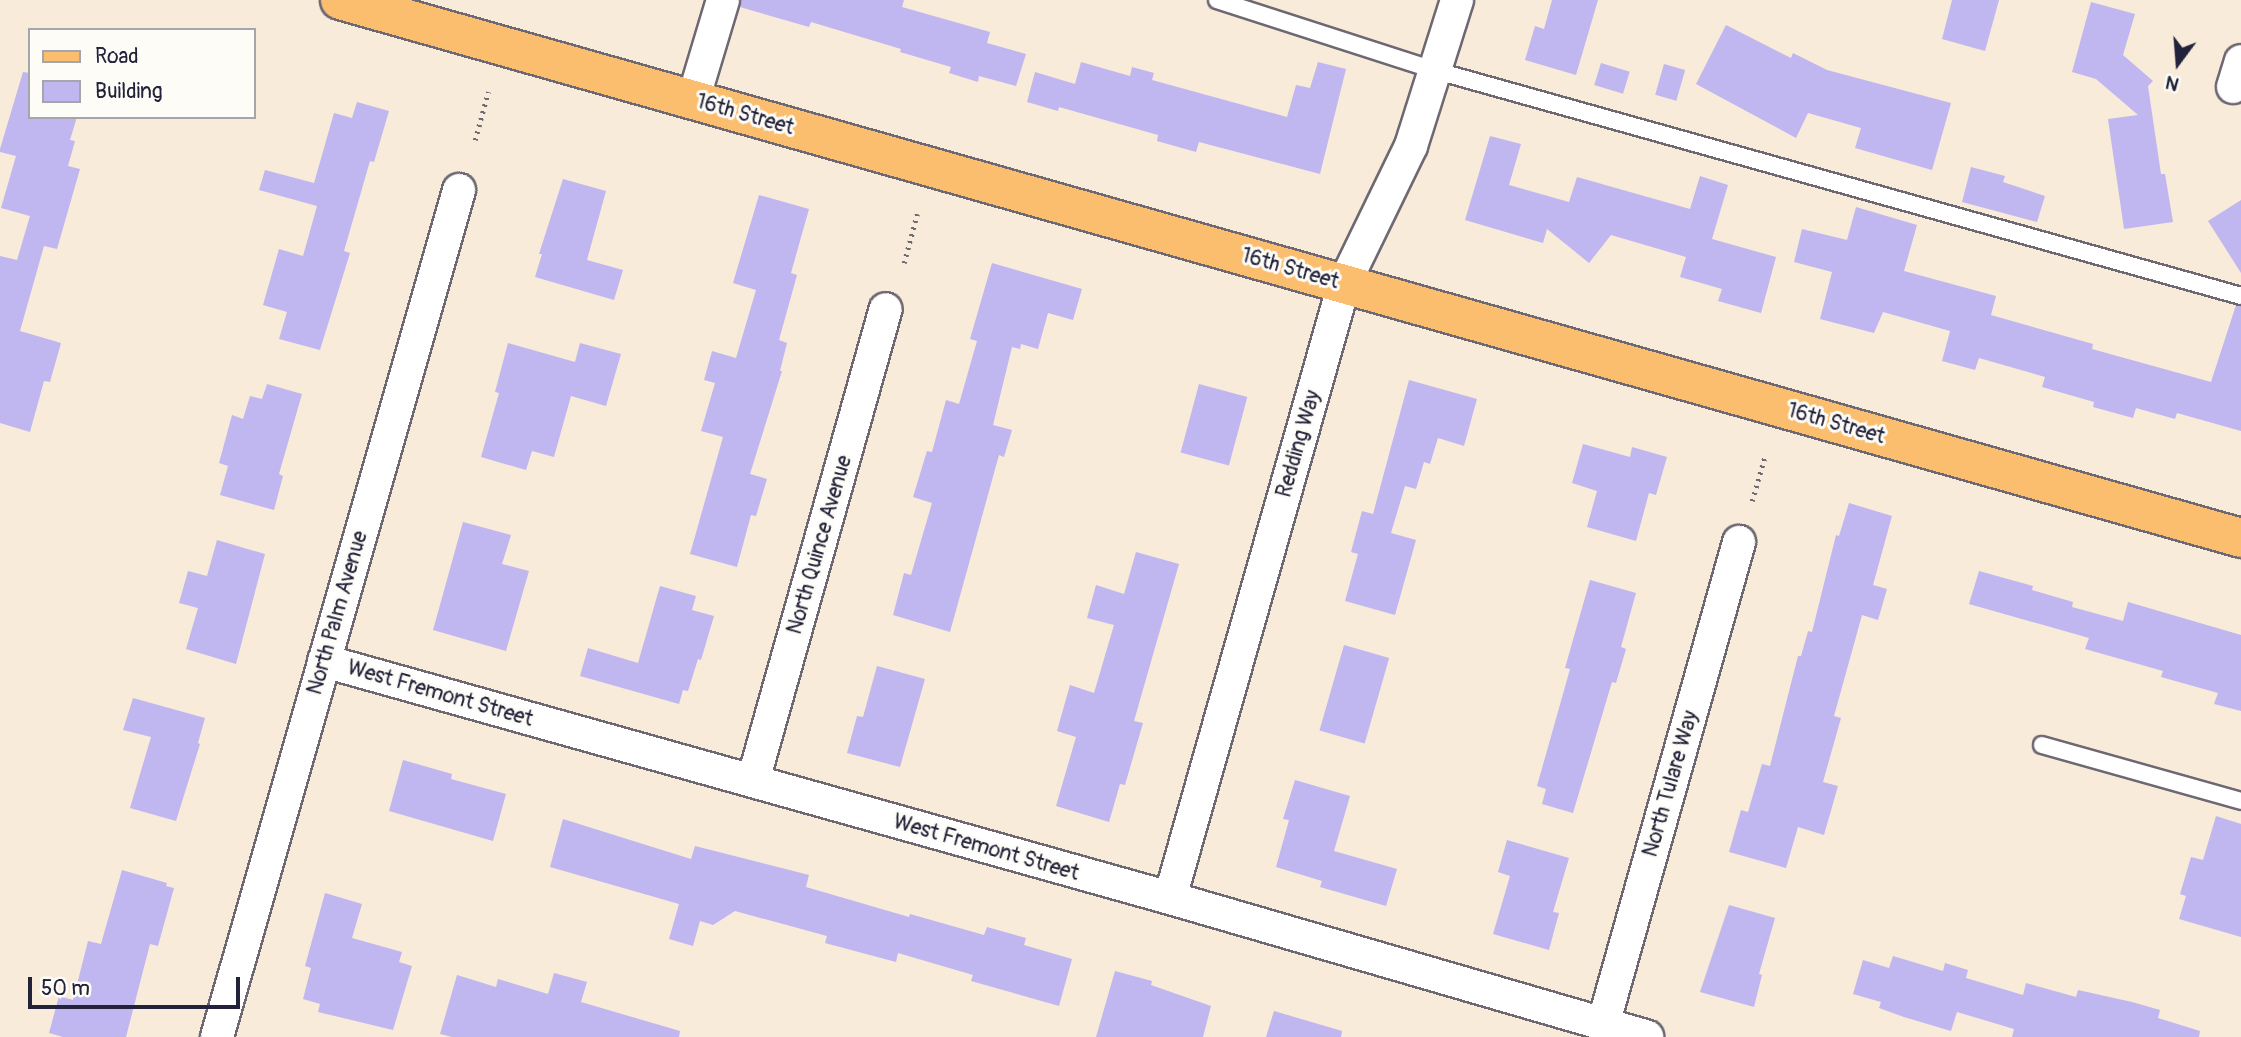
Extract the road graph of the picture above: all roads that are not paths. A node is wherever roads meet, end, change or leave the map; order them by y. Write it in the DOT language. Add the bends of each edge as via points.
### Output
graph roads {
  1 [pos="340,0"];
  2 [pos="723,0"];
  3 [pos="1217,0"];
  4 [pos="1457,0"];
  5 [pos="1437,71"];
  6 [pos="693,100"];
  7 [pos="459,190"];
  8 [pos="1344,284"];
  9 [pos="2241,296"];
  10 [pos="886,309"];
  11 [pos="2241,538"];
  12 [pos="1739,542"];
  13 [pos="324,662"];
  14 [pos="2042,745"];
  15 [pos="753,781"];
  16 [pos="2241,801"];
  17 [pos="1170,898"];
  18 [pos="1603,1025"];
  19 [pos="217,1037"];
  20 [pos="1647,1037"];
  1 -- 6 [label="main road, 16th Street"];
  2 -- 6 [label="street"];
  3 -- 5 [label="lane"];
  4 -- 5 [label="street, Redding Way"];
  5 -- 8 [label="street, Redding Way" via="1401,169"];
  5 -- 9 [label="lane"];
  6 -- 8 [label="main road, 16th Street"];
  7 -- 13 [label="street, North Palm Avenue"];
  8 -- 11 [label="main road, 16th Street"];
  8 -- 17 [label="street, Redding Way"];
  10 -- 15 [label="street, North Quince Avenue"];
  12 -- 18 [label="street, North Tulare Way"];
  13 -- 15 [label="street, West Fremont Street"];
  13 -- 19 [label="street, North Palm Avenue"];
  14 -- 16 [label="lane"];
  15 -- 17 [label="street, West Fremont Street"];
  17 -- 18 [label="street, West Fremont Street"];
  18 -- 20 [label="street, West Fremont Street"];
}
